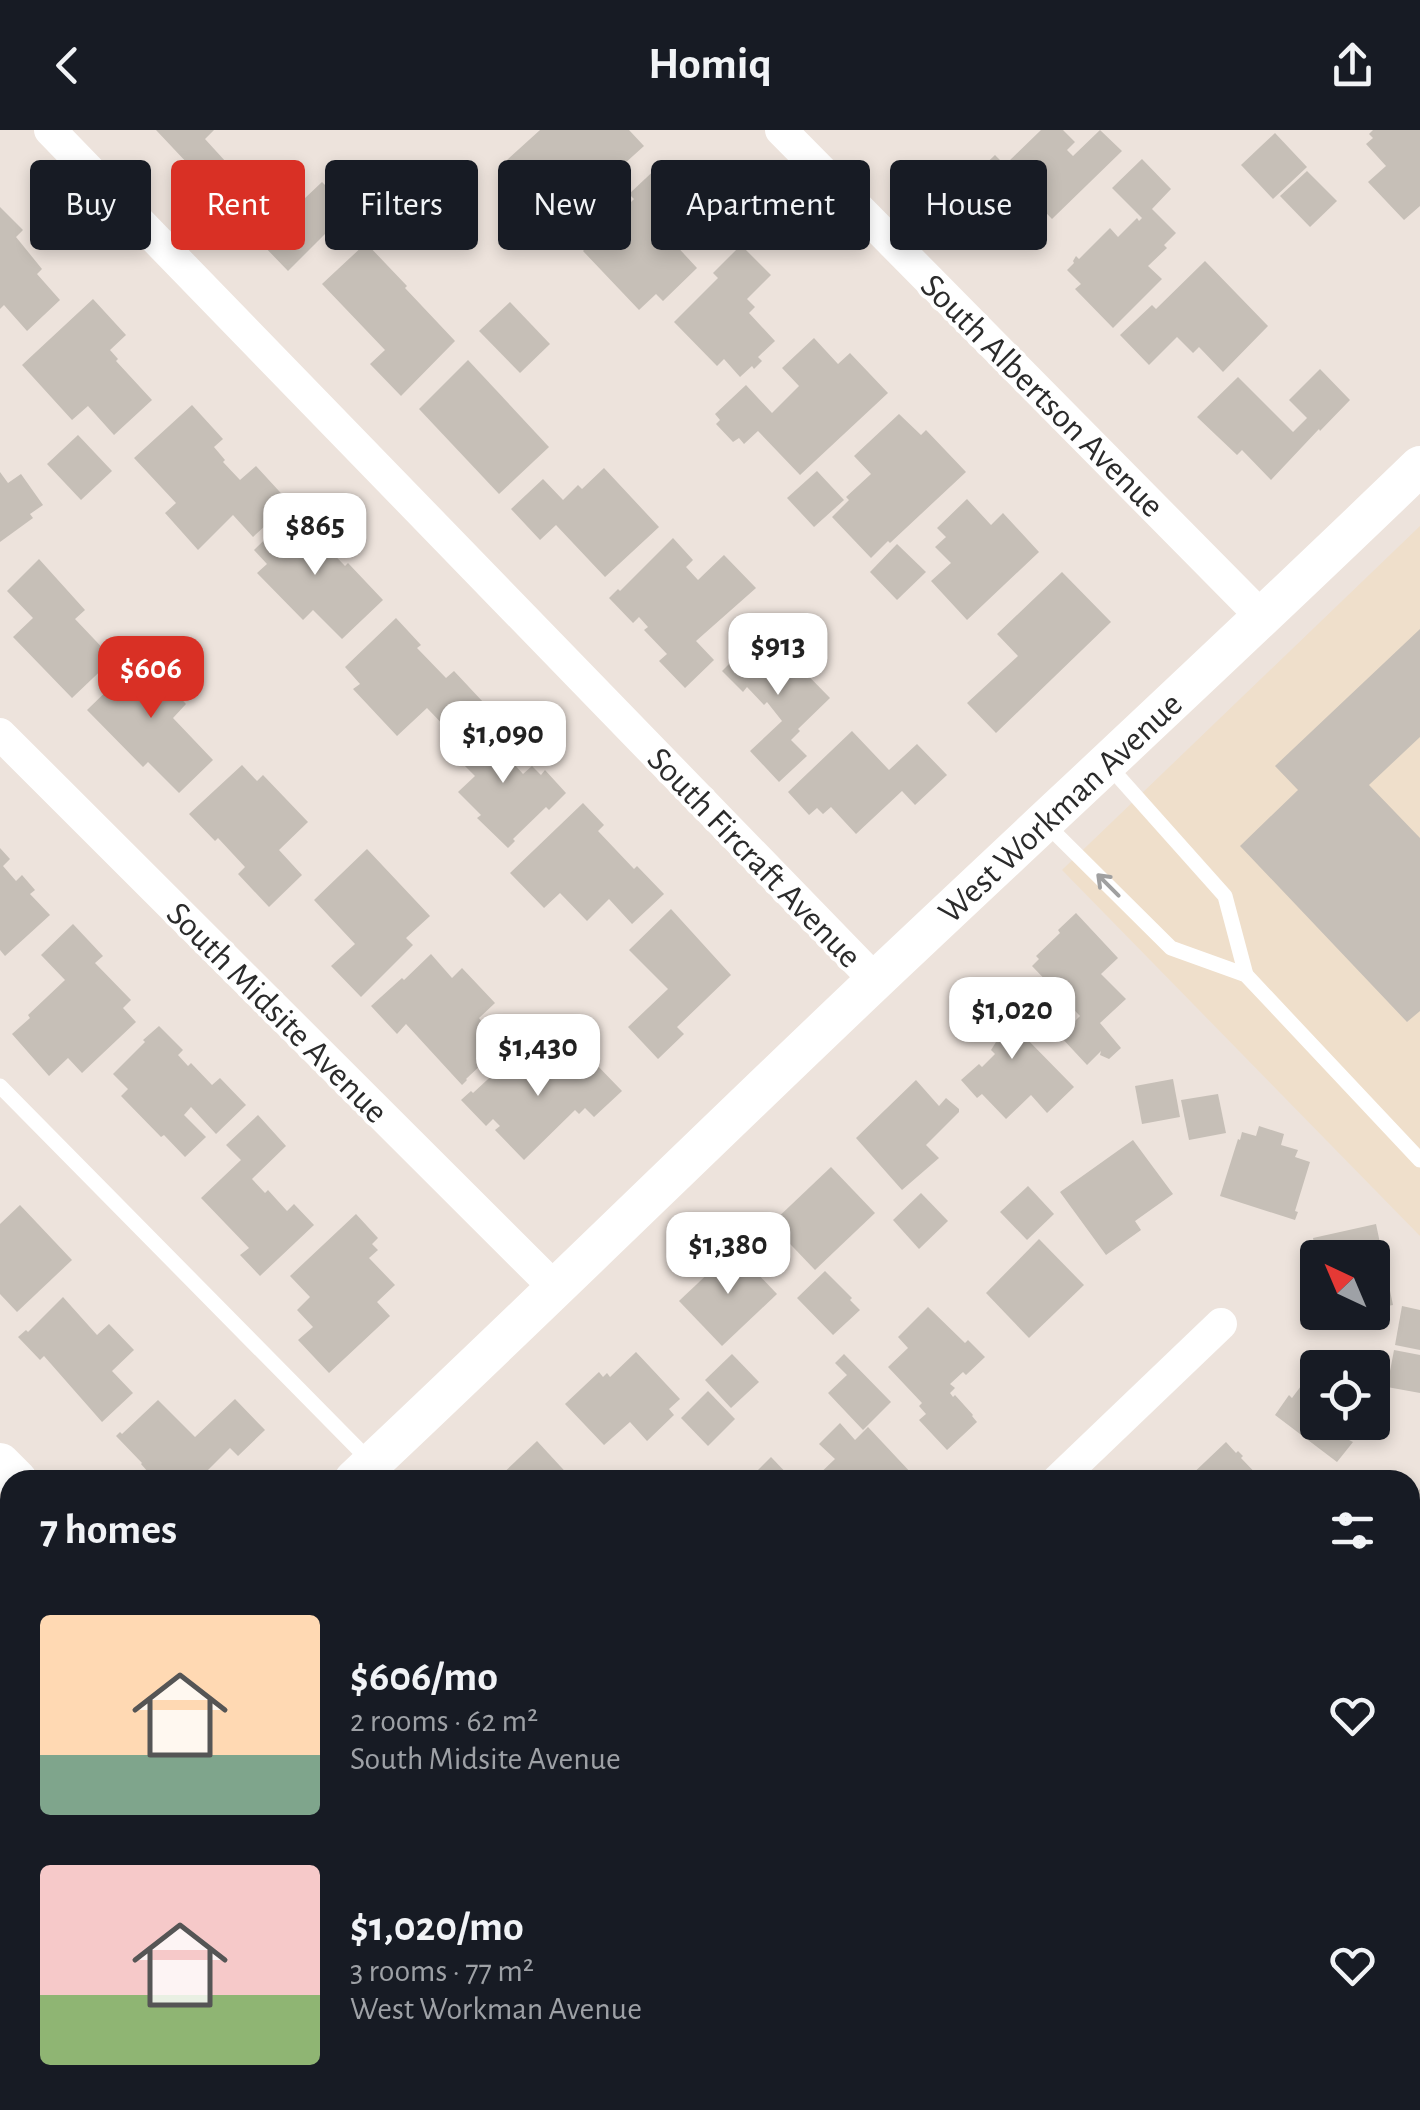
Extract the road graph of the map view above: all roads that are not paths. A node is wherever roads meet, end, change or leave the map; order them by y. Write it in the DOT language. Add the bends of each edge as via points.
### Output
graph roads {
  1 [pos="50,130"];
  2 [pos="781,130"];
  3 [pos="1420,466"];
  4 [pos="1263,618"];
  5 [pos="0,734"];
  6 [pos="1108,764"];
  7 [pos="1044,822"];
  8 [pos="1246,975"];
  9 [pos="876,980"];
  10 [pos="0,1086"];
  11 [pos="1420,1160"];
  12 [pos="556,1289"];
  13 [pos="1221,1324"];
  14 [pos="361,1470"];
  15 [pos="365,1470"];
  16 [pos="1068,1470"];
  1 -- 9 [label="street, South Fircraft Avenue"];
  2 -- 4 [label="street, South Albertson Avenue"];
  3 -- 4 [label="street, West Workman Avenue"];
  4 -- 6 [label="street, West Workman Avenue"];
  5 -- 12 [label="street, South Midsite Avenue"];
  6 -- 7 [label="street, West Workman Avenue"];
  6 -- 8 [label="lane" via="1225,896"];
  8 -- 7 [label="lane, one-way" via="1171,948"];
  7 -- 9 [label="street, West Workman Avenue"];
  8 -- 11 [label="lane"];
  9 -- 12 [label="street, West Workman Avenue"];
  10 -- 14 [label="lane"];
  12 -- 15 [label="street, West Workman Avenue"];
  13 -- 16 [label="street"];
}
